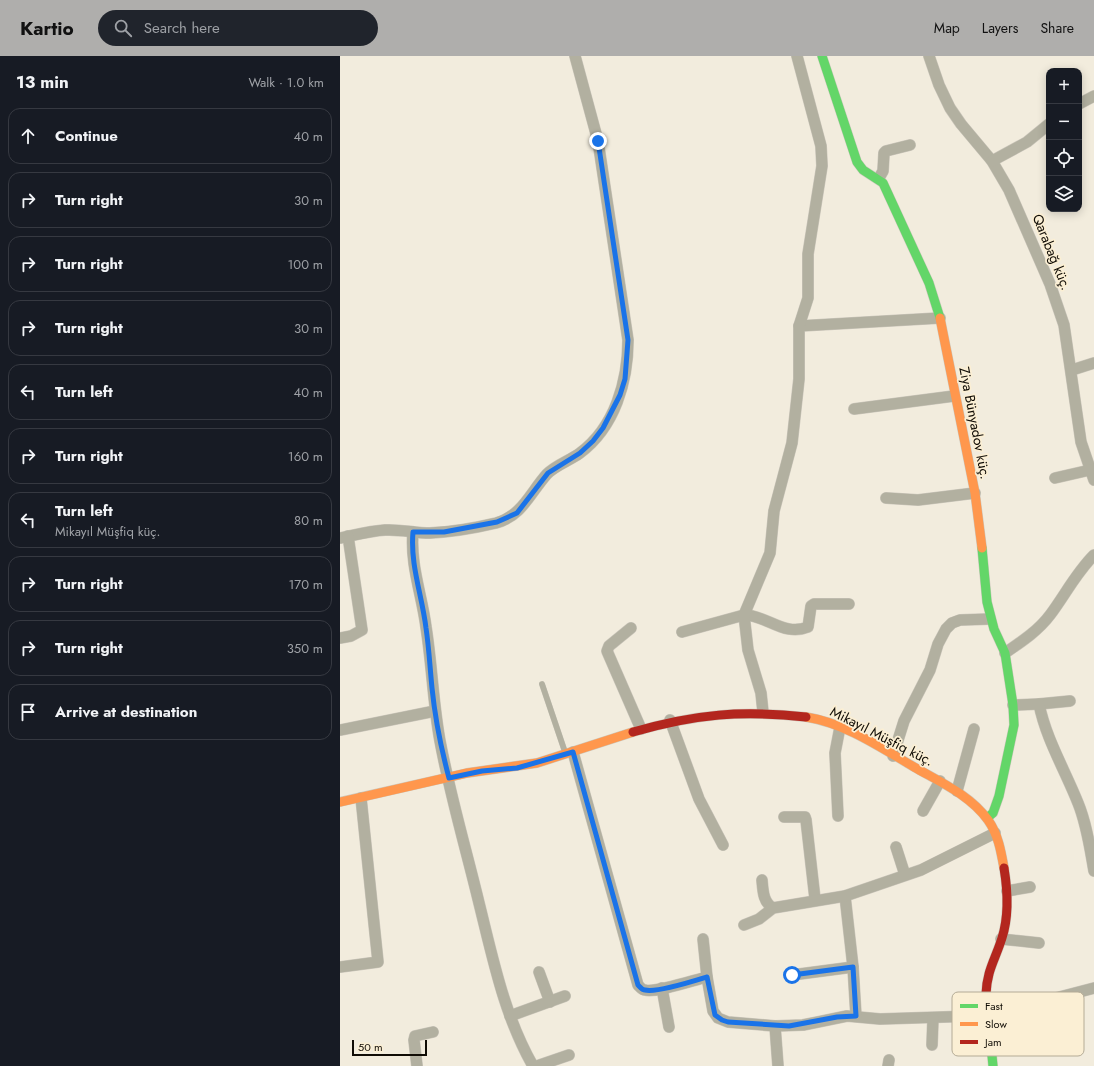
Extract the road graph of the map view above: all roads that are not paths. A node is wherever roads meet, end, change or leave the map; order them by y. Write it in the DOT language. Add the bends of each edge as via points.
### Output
graph roads {
  1 [pos="575,56"];
  2 [pos="798,56"];
  3 [pos="822,56"];
  4 [pos="929,56"];
  5 [pos="1094,96"];
  6 [pos="1082,102"];
  7 [pos="1046,126"];
  8 [pos="910,145"];
  9 [pos="992,161"];
  10 [pos="878,178"];
  11 [pos="940,318"];
  12 [pos="799,326"];
  13 [pos="1094,363"];
  14 [pos="1072,370"];
  15 [pos="954,396"];
  16 [pos="854,409"];
  17 [pos="1092,475"];
  18 [pos="1055,478"];
  19 [pos="975,493"];
  20 [pos="886,498"];
  21 [pos="413,532"];
  22 [pos="344,537"];
  23 [pos="1094,556"];
  24 [pos="849,604"];
  25 [pos="744,615"];
  26 [pos="990,619"];
  27 [pos="631,628"];
  28 [pos="682,632"];
  29 [pos="340,638"];
  30 [pos="1005,653"];
  31 [pos="542,684"];
  32 [pos="1070,701"];
  33 [pos="1039,704"];
  34 [pos="1013,705"];
  35 [pos="436,711"];
  36 [pos="763,712"];
  37 [pos="670,720"];
  38 [pos="840,727"];
  39 [pos="641,729"];
  40 [pos="974,729"];
  41 [pos="340,730"];
  42 [pos="569,753"];
  43 [pos="893,756"];
  44 [pos="449,778"];
  45 [pos="940,781"];
  46 [pos="958,791"];
  47 [pos="361,798"];
  48 [pos="340,802"];
  49 [pos="923,811"];
  50 [pos="838,816"];
  51 [pos="784,817"];
  52 [pos="987,818"];
  53 [pos="995,833"];
  54 [pos="723,845"];
  55 [pos="896,847"];
  56 [pos="1094,871"];
  57 [pos="905,875"];
  58 [pos="762,880"];
  59 [pos="1030,886"];
  60 [pos="1007,891"];
  61 [pos="845,896"];
  62 [pos="815,899"];
  63 [pos="773,908"];
  64 [pos="744,926"];
  65 [pos="703,939"];
  66 [pos="1001,939"];
  67 [pos="1039,943"];
  68 [pos="853,967"];
  69 [pos="340,968"];
  70 [pos="539,972"];
  71 [pos="792,975"];
  72 [pos="707,977"];
  73 [pos="662,988"];
  74 [pos="1094,988"];
  75 [pos="988,992"];
  76 [pos="1078,992"];
  77 [pos="565,996"];
  78 [pos="550,1002"];
  79 [pos="510,1016"];
  80 [pos="856,1016"];
  81 [pos="952,1017"];
  82 [pos="933,1018"];
  83 [pos="775,1026"];
  84 [pos="669,1027"];
  85 [pos="433,1032"];
  86 [pos="932,1044"];
  87 [pos="569,1055"];
  88 [pos="992,1056"];
  89 [pos="417,1066"];
  90 [pos="532,1066"];
  91 [pos="537,1066"];
  92 [pos="778,1066"];
  93 [pos="993,1066"];
  1 -- 21 [label="street" via="599,148 628,340 627,366 620,395 603,428 593,441 580,453 548,473 517,513 497,522 462,529"];
  2 -- 12 [label="street" via="821,146 822,166 808,254 808,298"];
  3 -- 10 [label="street, Ziya Bünyadov küç." via="857,162 863,171"];
  4 -- 9 [label="street, Qarabağ küç." via="950,108"];
  5 -- 6 [label="street"];
  7 -- 9 [label="street" via="1027,142"];
  8 -- 10 [label="street" via="886,150 883,171"];
  9 -- 14 [label="street, Qarabağ küç." via="1009,190 1050,284 1064,325"];
  10 -- 11 [label="street, Ziya Bünyadov küç." via="883,183 929,282"];
  11 -- 12 [label="street"];
  11 -- 15 [label="street, Ziya Bünyadov küç."];
  12 -- 25 [label="street" via="800,379 792,443 774,511 770,553"];
  13 -- 14 [label="street"];
  14 -- 17 [label="street, Qarabağ küç." via="1081,442"];
  15 -- 16 [label="street"];
  15 -- 19 [label="street, Ziya Bünyadov küç."];
  17 -- 18 [label="street"];
  19 -- 20 [label="street" via="918,500"];
  19 -- 26 [label="street, Ziya Bünyadov küç."];
  21 -- 22 [label="street" via="385,530"];
  21 -- 35 [label="street" via="412,555 424,613"];
  22 -- 29 [label="street" via="362,630 356,635"];
  23 -- 30 [label="street" via="1077,574 1049,616 1024,640"];
  24 -- 25 [label="street" via="814,604 811,606 810,623 803,629 785,629 772,625 762,617"];
  25 -- 28 [label="street"];
  25 -- 36 [label="street" via="748,650"];
  26 -- 30 [label="street, Ziya Bünyadov küç."];
  26 -- 43 [label="street" via="960,620 946,629 930,670 904,721"];
  27 -- 39 [label="street" via="608,646 607,651"];
  30 -- 34 [label="street, Ziya Bünyadov küç."];
  31 -- 42 [label="lane"];
  32 -- 33 [label="street"];
  33 -- 34 [label="street"];
  33 -- 56 [label="street" via="1046,731 1079,805"];
  34 -- 52 [label="street, Ziya Bünyadov küç." via="1014,725 1001,789 996,807"];
  35 -- 41 [label="street"];
  35 -- 44 [label="street"];
  36 -- 37 [label="street, Mikayıl Müşfiq küç." via="692,716"];
  36 -- 38 [label="street, Mikayıl Müşfiq küç." via="816,719"];
  37 -- 39 [label="street, Mikayıl Müşfiq küç."];
  37 -- 54 [label="street" via="699,799"];
  38 -- 43 [label="street, Mikayıl Müşfiq küç."];
  38 -- 50 [label="street" via="835,753"];
  39 -- 42 [label="street, Mikayıl Müşfiq küç."];
  40 -- 46 [label="street"];
  42 -- 44 [label="street, Mikayıl Müşfiq küç." via="517,768 482,771"];
  42 -- 73 [label="street" via="638,985 647,991"];
  43 -- 45 [label="street, Mikayıl Müşfiq küç."];
  44 -- 47 [label="street, Mikayıl Müşfiq küç."];
  44 -- 79 [label="street" via="501,992"];
  45 -- 46 [label="street, Mikayıl Müşfiq küç."];
  45 -- 49 [label="street"];
  46 -- 52 [label="street, Mikayıl Müşfiq küç."];
  47 -- 48 [label="street, Mikayıl Müşfiq küç."];
  47 -- 69 [label="street" via="378,962"];
  51 -- 62 [label="street" via="805,817"];
  52 -- 53 [label="street, Mikayıl Müşfiq küç."];
  53 -- 57 [label="street" via="933,866"];
  53 -- 60 [label="street, Mikayıl Müşfiq küç." via="1003,858"];
  55 -- 57 [label="street"];
  57 -- 61 [label="street"];
  58 -- 63 [label="street" via="764,896"];
  59 -- 60 [label="street"];
  60 -- 66 [label="street, Mikayıl Müşfiq küç."];
  61 -- 62 [label="street"];
  61 -- 68 [label="street"];
  62 -- 63 [label="street"];
  63 -- 64 [label="street"];
  65 -- 72 [label="street"];
  66 -- 67 [label="street"];
  66 -- 75 [label="street, Mikayıl Müşfiq küç." via="988,973"];
  68 -- 71 [label="street"];
  68 -- 80 [label="street"];
  70 -- 78 [label="street"];
  72 -- 73 [label="street"];
  72 -- 83 [label="street" via="713,1011 718,1018 728,1022"];
  73 -- 84 [label="street"];
  74 -- 76 [label="street"];
  77 -- 78 [label="street"];
  78 -- 79 [label="street"];
  79 -- 90 [label="street"];
  80 -- 82 [label="street" via="880,1019"];
  80 -- 83 [label="street"];
  81 -- 82 [label="street"];
  82 -- 86 [label="street"];
  83 -- 92 [label="street"];
  85 -- 89 [label="street" via="415,1036"];
  87 -- 91 [label="street"];
  88 -- 93 [label="street, Mikayıl Müşfiq küç."];
}
